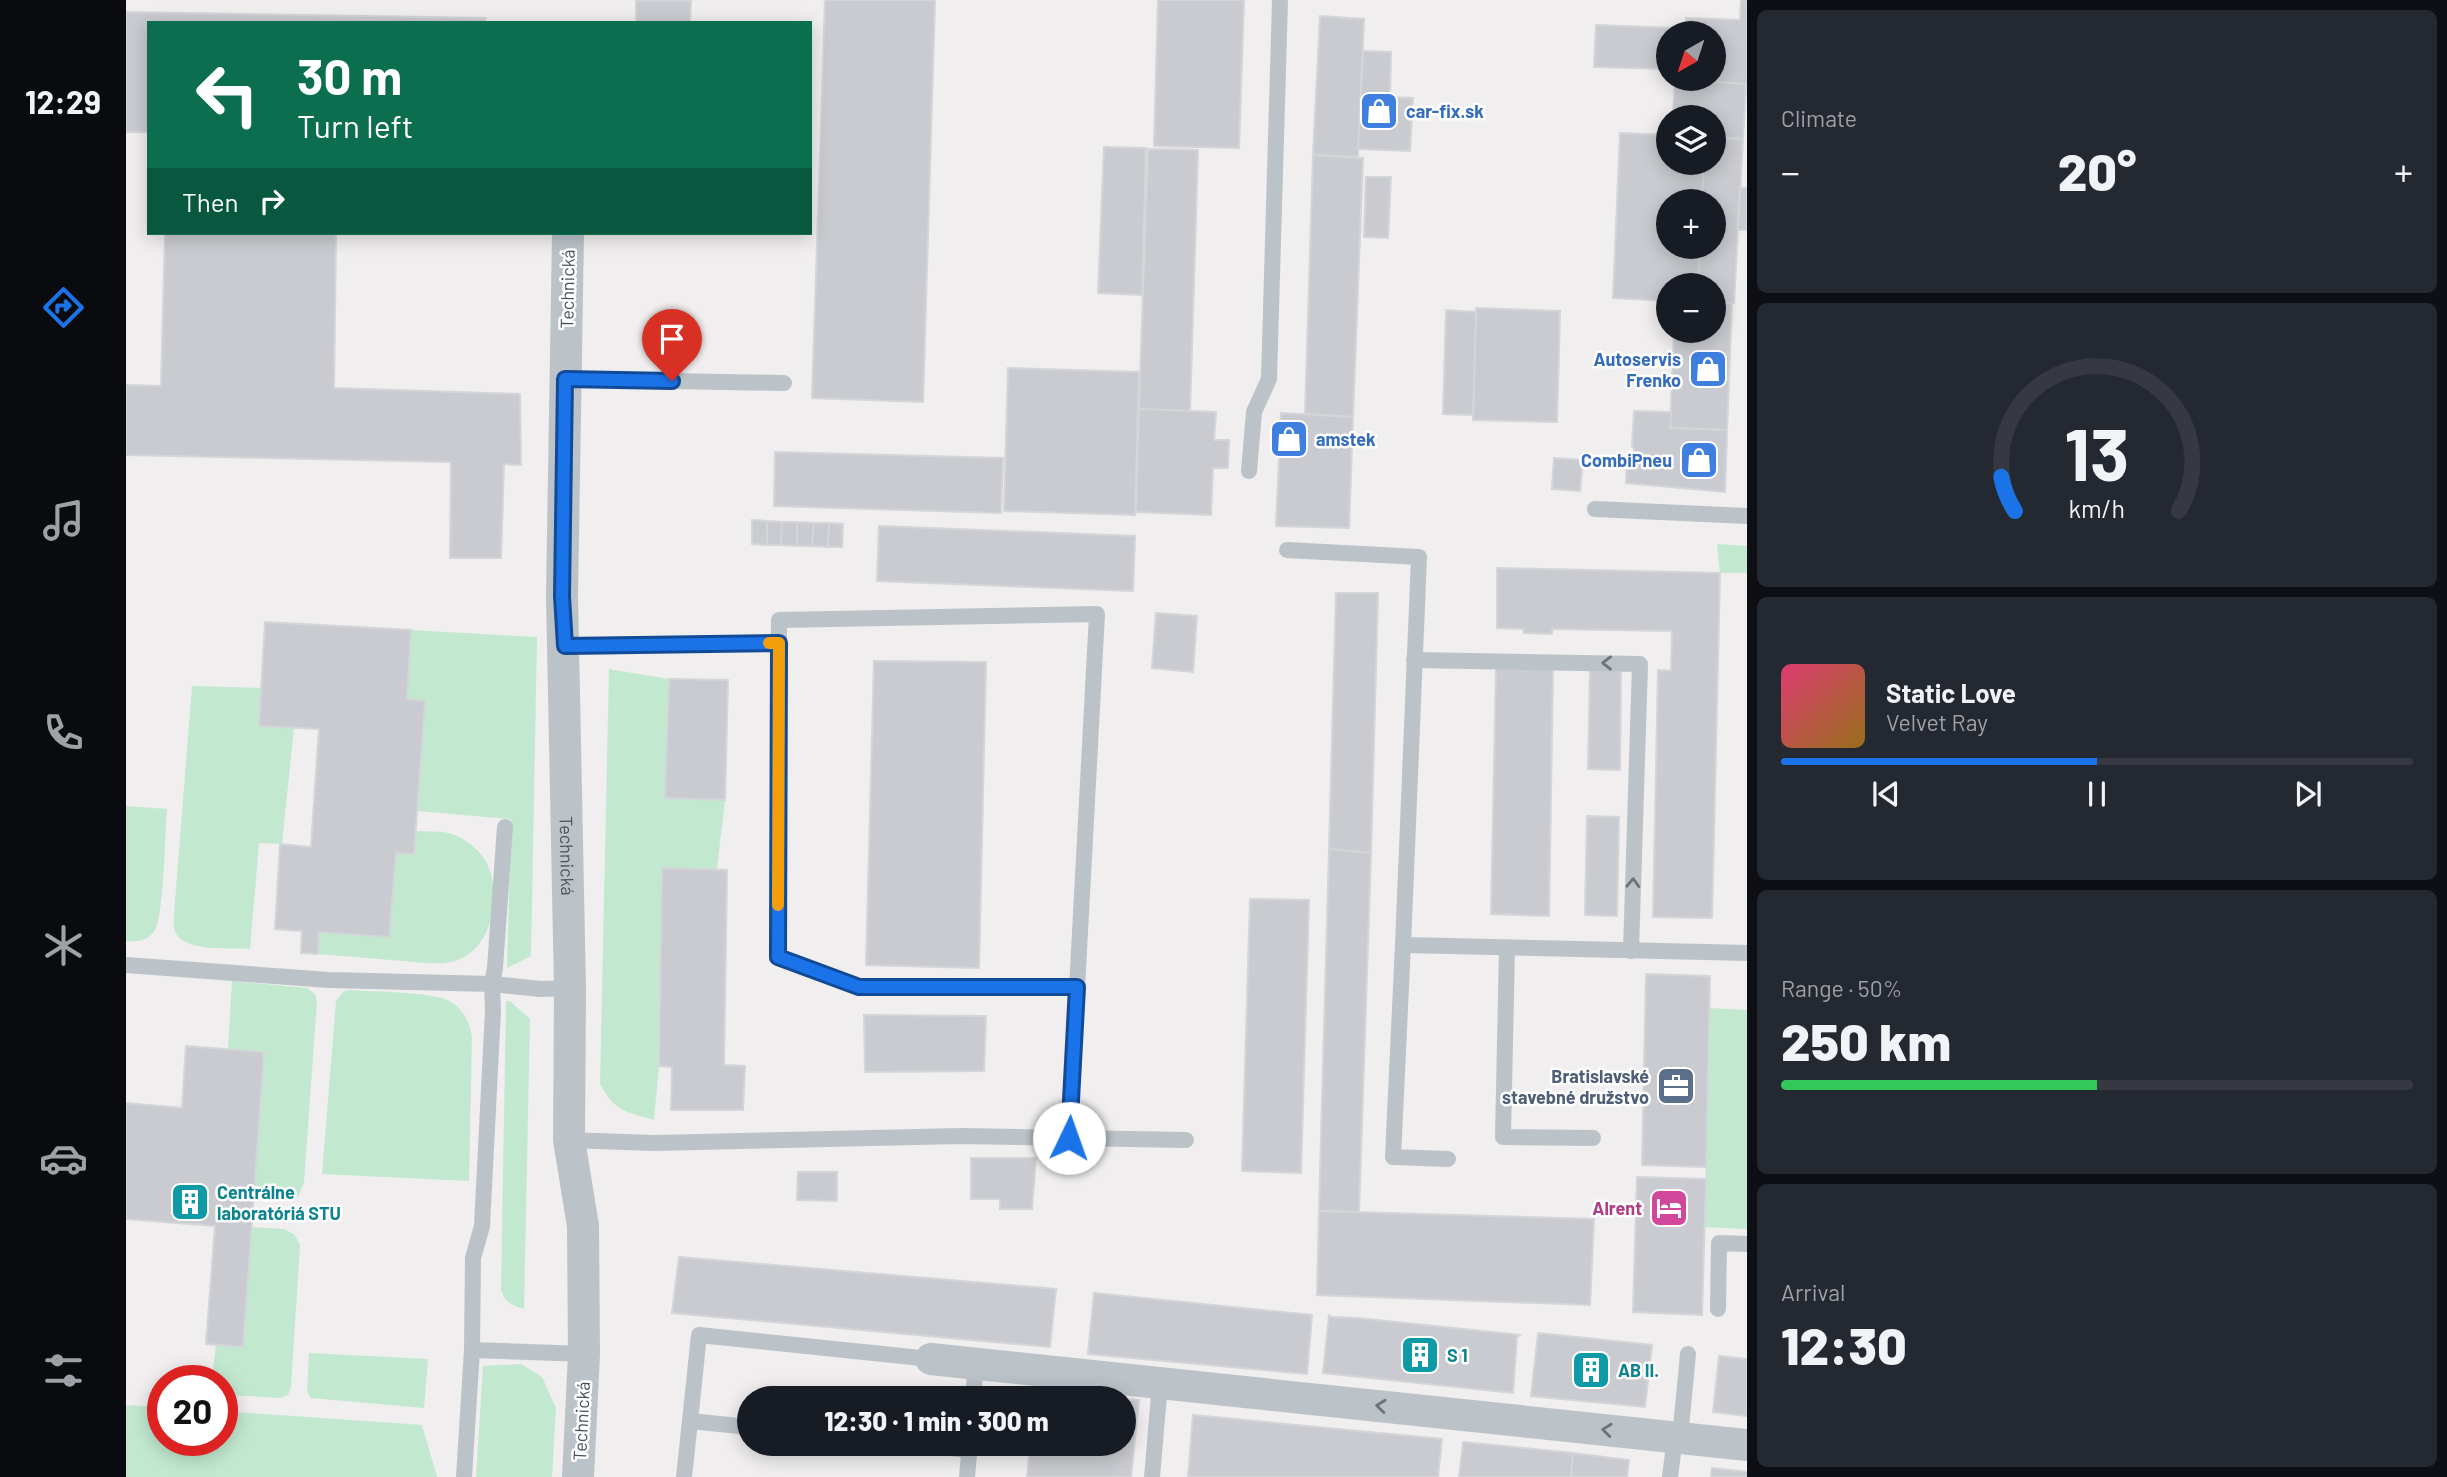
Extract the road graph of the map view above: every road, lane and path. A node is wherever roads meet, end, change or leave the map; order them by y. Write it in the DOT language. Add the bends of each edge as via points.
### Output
graph roads {
  1 [pos="1280,0"];
  2 [pos="568,235"];
  3 [pos="565,379"];
  4 [pos="784,383"];
  5 [pos="1249,471"];
  6 [pos="1595,509"];
  7 [pos="1747,516"];
  8 [pos="1287,550"];
  9 [pos="779,643"];
  10 [pos="565,646"];
  11 [pos="1415,660"];
  12 [pos="505,827"];
  13 [pos="1403,945"];
  14 [pos="1507,948"];
  15 [pos="1631,951"];
  16 [pos="1747,953"];
  17 [pos="126,965"];
  18 [pos="492,984"];
  19 [pos="1077,987"];
  20 [pos="570,988"];
  21 [pos="1069,1138"];
  22 [pos="1593,1138"];
  23 [pos="569,1140"];
  24 [pos="1186,1140"];
  25 [pos="1448,1159"];
  26 [pos="1747,1244"];
  27 [pos="1718,1309"];
  28 [pos="472,1350"];
  29 [pos="584,1354"];
  30 [pos="1689,1354"];
  31 [pos="931,1359"];
  32 [pos="976,1363"];
  33 [pos="1160,1383"];
  34 [pos="974,1386"];
  35 [pos="690,1421"];
  36 [pos="737,1426"];
  37 [pos="1678,1437"];
  38 [pos="1747,1445"];
  39 [pos="968,1456"];
  40 [pos="464,1477"];
  41 [pos="578,1477"];
  42 [pos="684,1477"];
  43 [pos="967,1477"];
  44 [pos="1152,1477"];
  45 [pos="1670,1477"];
  1 -- 5 [label="lane" via="1269,379 1254,412"];
  2 -- 3 [label="street, Technická"];
  3 -- 4 [label="lane"];
  3 -- 10 [label="street, Technická"];
  6 -- 7 [label="lane"];
  8 -- 11 [label="lane" via="1419,557"];
  9 -- 10 [label="lane"];
  9 -- 19 [label="lane" via="778,957 859,987"];
  9 -- 19 [label="lane" via="779,620 1097,614"];
  10 -- 20 [label="street, Technická"];
  11 -- 13 [label="lane"];
  15 -- 11 [label="lane, one-way" via="1640,664"];
  12 -- 18 [label="lane"];
  13 -- 14 [label="lane"];
  13 -- 25 [label="lane" via="1393,1157"];
  14 -- 15 [label="lane"];
  14 -- 22 [label="lane" via="1503,1137"];
  15 -- 16 [label="lane"];
  17 -- 18 [label="lane" via="329,980"];
  18 -- 20 [label="lane"];
  18 -- 28 [label="lane" via="482,1226 473,1258"];
  19 -- 21 [label="lane"];
  20 -- 23 [label="street, Technická"];
  21 -- 23 [label="lane"];
  21 -- 24 [label="lane"];
  23 -- 29 [label="street, Technická" via="583,1226"];
  26 -- 27 [label="lane" via="1719,1243"];
  28 -- 29 [label="lane"];
  28 -- 40 [label="lane"];
  29 -- 41 [label="street, Technická"];
  30 -- 37 [label="lane"];
  31 -- 32 [label="street"];
  31 -- 35 [label="lane" via="699,1335"];
  32 -- 33 [label="street"];
  32 -- 34 [label="lane"];
  37 -- 33 [label="street, one-way"];
  33 -- 44 [label="lane"];
  35 -- 36 [label="lane"];
  35 -- 42 [label="lane"];
  37 -- 38 [label="street"];
  37 -- 45 [label="lane"];
  39 -- 43 [label="lane"];
}
